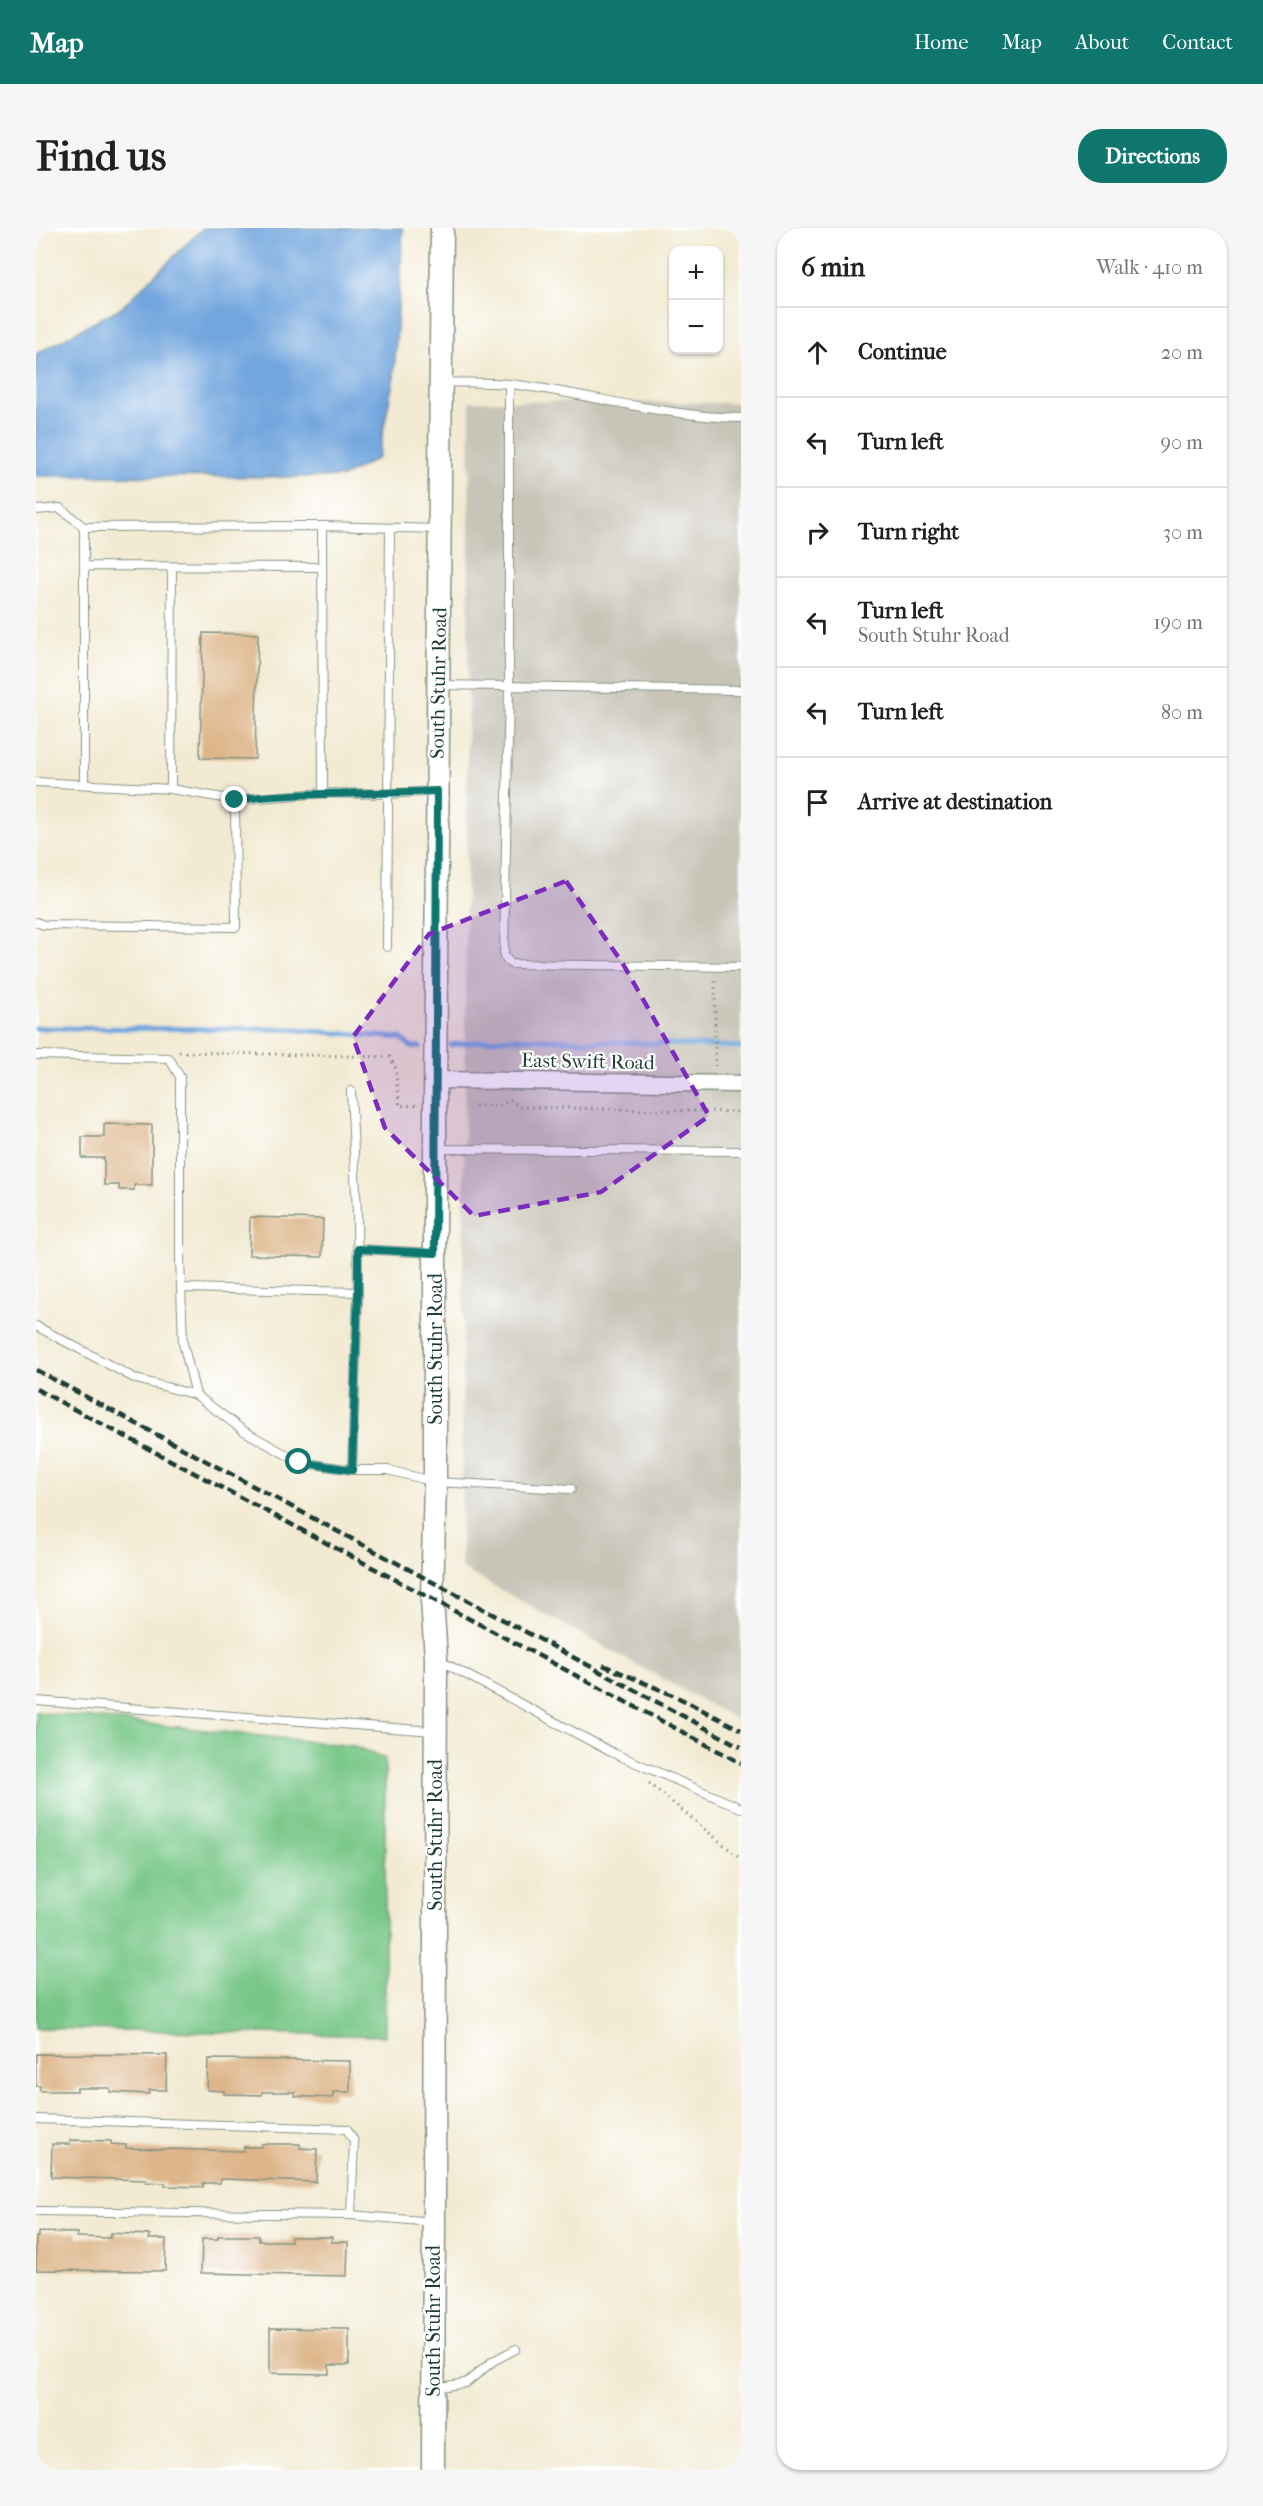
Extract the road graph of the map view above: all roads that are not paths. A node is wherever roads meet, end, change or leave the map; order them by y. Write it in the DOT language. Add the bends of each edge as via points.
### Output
graph roads {
  1 [pos="442,228"];
  2 [pos="441,382"];
  3 [pos="509,384"];
  4 [pos="741,418"];
  5 [pos="36,510"];
  6 [pos="322,526"];
  7 [pos="84,527"];
  8 [pos="390,528"];
  9 [pos="440,529"];
  10 [pos="84,566"];
  11 [pos="172,567"];
  12 [pos="321,567"];
  13 [pos="438,685"];
  14 [pos="509,686"];
  15 [pos="741,690"];
  16 [pos="36,782"];
  17 [pos="84,783"];
  18 [pos="171,789"];
  19 [pos="437,791"];
  20 [pos="323,793"];
  21 [pos="387,794"];
  22 [pos="235,800"];
  23 [pos="36,922"];
  24 [pos="387,947"];
  25 [pos="741,967"];
  26 [pos="36,1055"];
  27 [pos="435,1080"];
  28 [pos="741,1084"];
  29 [pos="351,1091"];
  30 [pos="434,1149"];
  31 [pos="741,1151"];
  32 [pos="358,1249"];
  33 [pos="435,1253"];
  34 [pos="181,1288"];
  35 [pos="358,1292"];
  36 [pos="36,1326"];
  37 [pos="196,1395"];
  38 [pos="352,1470"];
  39 [pos="435,1482"];
  40 [pos="571,1489"];
  41 [pos="436,1658"];
  42 [pos="36,1701"];
  43 [pos="435,1731"];
  44 [pos="741,1808"];
  45 [pos="36,2120"];
  46 [pos="36,2211"];
  47 [pos="351,2215"];
  48 [pos="434,2222"];
  49 [pos="516,2349"];
  50 [pos="433,2388"];
  51 [pos="433,2470"];
  1 -- 2 [label="main road, South Stuhr Road"];
  2 -- 3 [label="lane"];
  2 -- 9 [label="main road, South Stuhr Road"];
  3 -- 4 [label="lane" via="666,412"];
  3 -- 14 [label="lane"];
  5 -- 7 [label="lane" via="60,508"];
  6 -- 7 [label="lane"];
  6 -- 8 [label="lane"];
  6 -- 12 [label="lane"];
  7 -- 10 [label="lane"];
  8 -- 9 [label="lane"];
  8 -- 21 [label="lane"];
  9 -- 13 [label="main road, South Stuhr Road"];
  10 -- 11 [label="lane"];
  10 -- 17 [label="lane"];
  11 -- 12 [label="lane"];
  11 -- 18 [label="lane"];
  12 -- 20 [label="lane"];
  13 -- 14 [label="lane"];
  13 -- 19 [label="main road, South Stuhr Road"];
  14 -- 15 [label="lane"];
  14 -- 25 [label="lane" via="504,956 511,964"];
  16 -- 17 [label="lane"];
  17 -- 18 [label="lane"];
  18 -- 22 [label="lane"];
  19 -- 21 [label="lane"];
  19 -- 27 [label="main road, South Stuhr Road"];
  20 -- 21 [label="lane"];
  20 -- 22 [label="lane"];
  21 -- 24 [label="lane"];
  22 -- 23 [label="lane" via="236,927"];
  26 -- 34 [label="lane" via="169,1059 180,1077"];
  27 -- 28 [label="street, East Swift Road"];
  27 -- 30 [label="main road, South Stuhr Road"];
  29 -- 32 [label="lane"];
  30 -- 31 [label="lane"];
  30 -- 33 [label="main road, South Stuhr Road"];
  32 -- 33 [label="lane"];
  32 -- 35 [label="lane"];
  33 -- 39 [label="main road, South Stuhr Road"];
  34 -- 35 [label="lane"];
  34 -- 37 [label="lane" via="183,1343"];
  35 -- 38 [label="lane"];
  36 -- 37 [label="lane" via="136,1379"];
  37 -- 38 [label="lane" via="244,1431 299,1462"];
  38 -- 39 [label="lane" via="388,1470"];
  39 -- 40 [label="lane"];
  39 -- 41 [label="main road, South Stuhr Road" via="432,1600"];
  41 -- 43 [label="main road, South Stuhr Road"];
  41 -- 44 [label="lane" via="613,1753"];
  42 -- 43 [label="lane"];
  43 -- 48 [label="main road, South Stuhr Road"];
  45 -- 47 [label="lane" via="347,2129 354,2141"];
  46 -- 47 [label="lane"];
  47 -- 48 [label="lane"];
  48 -- 50 [label="main road, South Stuhr Road"];
  49 -- 50 [label="lane" via="493,2361 466,2383"];
  50 -- 51 [label="main road, South Stuhr Road"];
}
